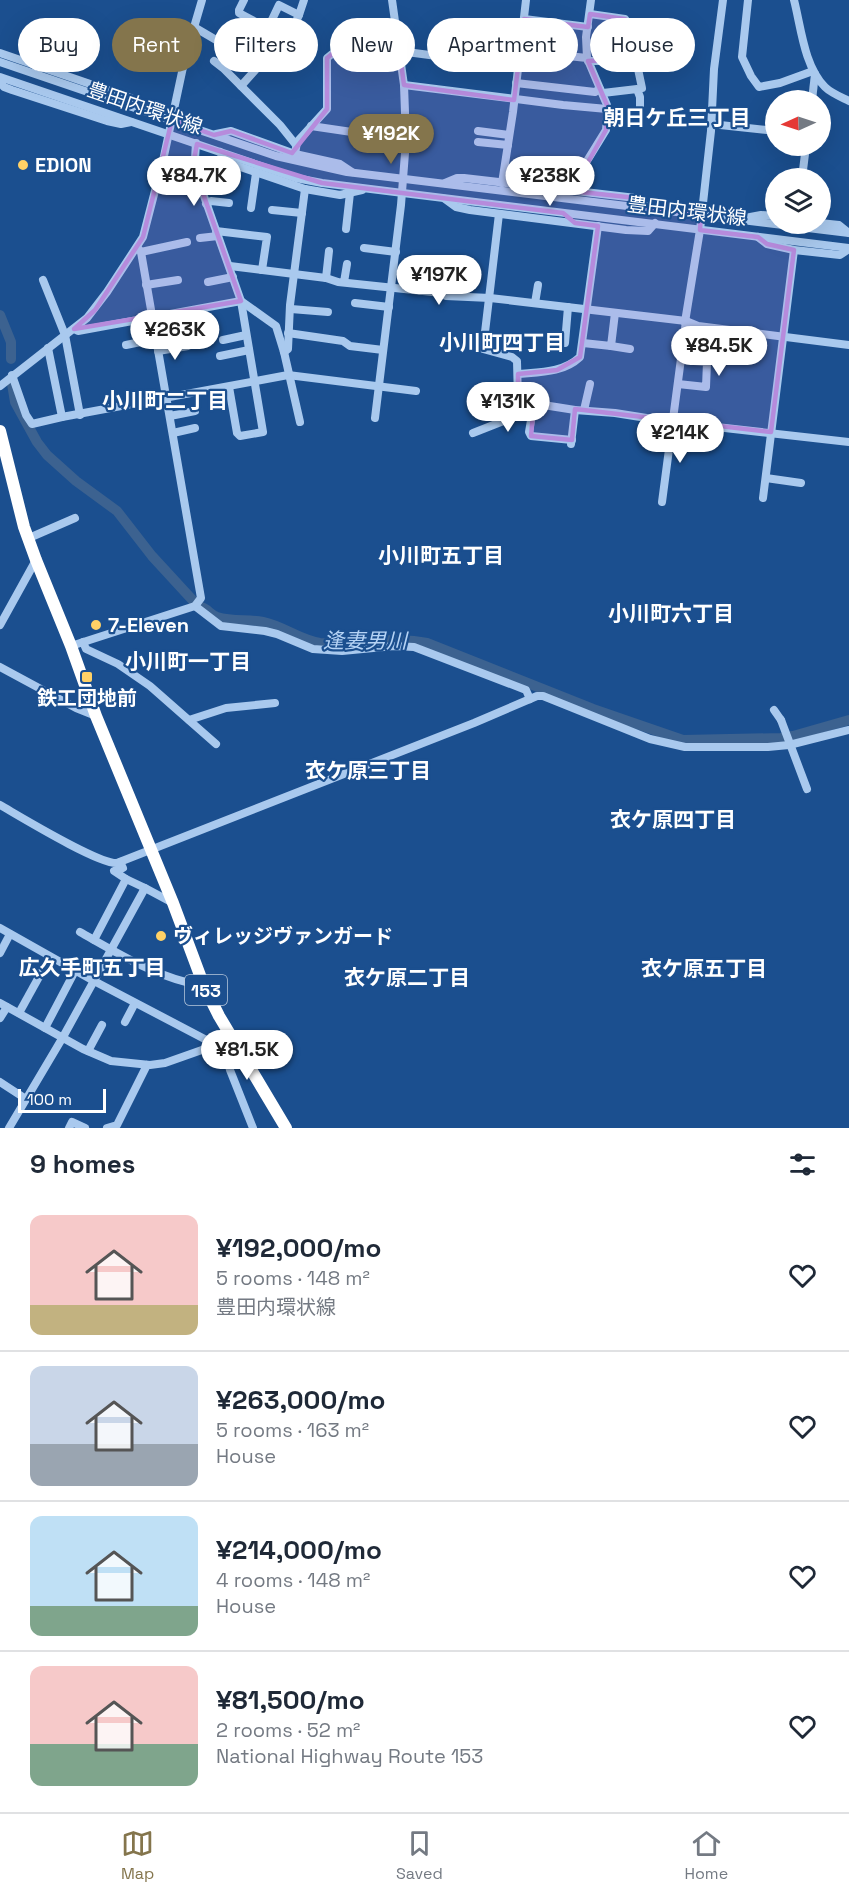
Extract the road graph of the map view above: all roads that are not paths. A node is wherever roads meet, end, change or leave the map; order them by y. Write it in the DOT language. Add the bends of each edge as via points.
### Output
graph roads {
  1 [pos="202,0"];
  2 [pos="244,0"];
  3 [pos="304,0"];
  4 [pos="392,0"];
  5 [pos="525,0"];
  6 [pos="591,0"];
  7 [pos="723,0"];
  8 [pos="748,0"];
  9 [pos="794,0"];
  10 [pos="276,3"];
  11 [pos="590,14"];
  12 [pos="299,15"];
  13 [pos="197,18"];
  14 [pos="298,18"];
  15 [pos="394,18"];
  16 [pos="524,18"];
  17 [pos="578,26"];
  18 [pos="588,27"];
  19 [pos="0,53"];
  20 [pos="330,56"];
  21 [pos="578,58"];
  22 [pos="587,59"];
  23 [pos="213,61"];
  24 [pos="0,62"];
  25 [pos="182,72"];
  26 [pos="254,72"];
  27 [pos="402,72"];
  28 [pos="517,72"];
  29 [pos="639,72"];
  30 [pos="814,73"];
  31 [pos="0,77"];
  32 [pos="0,82"];
  33 [pos="516,83"];
  34 [pos="404,85"];
  35 [pos="241,86"];
  36 [pos="642,88"];
  37 [pos="813,90"];
  38 [pos="602,91"];
  39 [pos="514,100"];
  40 [pos="849,101"];
  41 [pos="133,107"];
  42 [pos="607,109"];
  43 [pos="640,118"];
  44 [pos="171,120"];
  45 [pos="132,122"];
  46 [pos="711,124"];
  47 [pos="311,126"];
  48 [pos="765,130"];
  49 [pos="478,132"];
  50 [pos="167,135"];
  51 [pos="214,135"];
  52 [pos="509,135"];
  53 [pos="406,140"];
  54 [pos="478,142"];
  55 [pos="196,143"];
  56 [pos="296,145"];
  57 [pos="508,145"];
  58 [pos="220,152"];
  59 [pos="295,154"];
  60 [pos="256,173"];
  61 [pos="354,173"];
  62 [pos="403,179"];
  63 [pos="502,183"];
  64 [pos="444,184"];
  65 [pos="547,188"];
  66 [pos="305,189"];
  67 [pos="366,189"];
  68 [pos="572,191"];
  69 [pos="402,193"];
  70 [pos="350,194"];
  71 [pos="533,195"];
  72 [pos="444,199"];
  73 [pos="229,203"];
  74 [pos="206,204"];
  75 [pos="252,208"];
  76 [pos="648,208"];
  77 [pos="272,210"];
  78 [pos="551,211"];
  79 [pos="302,213"];
  80 [pos="563,213"];
  81 [pos="499,214"];
  82 [pos="701,214"];
  83 [pos="765,215"];
  84 [pos="538,218"];
  85 [pos="740,219"];
  86 [pos="575,223"];
  87 [pos="655,223"];
  88 [pos="831,224"];
  89 [pos="598,226"];
  90 [pos="346,229"];
  91 [pos="700,230"];
  92 [pos="217,233"];
  93 [pos="849,233"];
  94 [pos="758,237"];
  95 [pos="200,238"];
  96 [pos="187,242"];
  97 [pos="364,248"];
  98 [pos="849,248"];
  99 [pos="139,249"];
  100 [pos="794,249"];
  101 [pos="329,251"];
  102 [pos="396,252"];
  103 [pos="347,264"];
  104 [pos="230,266"];
  105 [pos="262,270"];
  106 [pos="294,274"];
  107 [pos="424,274"];
  108 [pos="234,277"];
  109 [pos="326,278"];
  110 [pos="43,280"];
  111 [pos="178,280"];
  112 [pos="208,282"];
  113 [pos="344,282"];
  114 [pos="146,285"];
  115 [pos="538,285"];
  116 [pos="392,288"];
  117 [pos="420,291"];
  118 [pos="490,298"];
  119 [pos="241,301"];
  120 [pos="355,303"];
  121 [pos="535,303"];
  122 [pos="389,307"];
  123 [pos="568,307"];
  124 [pos="291,309"];
  125 [pos="586,309"];
  126 [pos="328,312"];
  127 [pos="615,313"];
  128 [pos="152,317"];
  129 [pos="686,322"];
  130 [pos="74,329"];
  131 [pos="185,330"];
  132 [pos="288,333"];
  133 [pos="65,335"];
  134 [pos="246,335"];
  135 [pos="155,337"];
  136 [pos="783,337"];
  137 [pos="223,340"];
  138 [pos="554,342"];
  139 [pos="582,343"];
  140 [pos="126,345"];
  141 [pos="849,345"];
  142 [pos="188,346"];
  143 [pos="611,346"];
  144 [pos="48,348"];
  145 [pos="630,349"];
  146 [pos="249,350"];
  147 [pos="383,350"];
  148 [pos="158,351"];
  149 [pos="284,352"];
  150 [pos="220,356"];
  151 [pos="681,360"];
  152 [pos="518,374"];
  153 [pos="12,375"];
  154 [pos="288,375"];
  155 [pos="256,382"];
  156 [pos="590,384"];
  157 [pos="678,384"];
  158 [pos="379,385"];
  159 [pos="0,386"];
  160 [pos="229,387"];
  161 [pos="416,391"];
  162 [pos="166,398"];
  163 [pos="518,401"];
  164 [pos="534,404"];
  165 [pos="580,410"];
  166 [pos="195,411"];
  167 [pos="80,415"];
  168 [pos="170,416"];
  169 [pos="62,417"];
  170 [pos="375,418"];
  171 [pos="300,422"];
  172 [pos="672,422"];
  173 [pos="195,428"];
  174 [pos="0,431"];
  175 [pos="771,432"];
  176 [pos="173,433"];
  177 [pos="473,433"];
  178 [pos="646,437"];
  179 [pos="670,439"];
  180 [pos="849,442"];
  181 [pos="695,443"];
  182 [pos="766,478"];
  183 [pos="801,483"];
  184 [pos="763,498"];
  185 [pos="662,502"];
  186 [pos="75,518"];
  187 [pos="28,538"];
  188 [pos="36,560"];
  189 [pos="195,606"];
  190 [pos="0,625"];
  191 [pos="77,644"];
  192 [pos="0,667"];
  193 [pos="530,699"];
  194 [pos="275,703"];
  195 [pos="774,710"];
  196 [pos="96,716"];
  197 [pos="189,720"];
  198 [pos="849,730"];
  199 [pos="216,744"];
  200 [pos="807,789"];
  201 [pos="0,805"];
  202 [pos="151,850"];
  203 [pos="120,862"];
  204 [pos="126,879"];
  205 [pos="145,888"];
  206 [pos="172,903"];
  207 [pos="0,928"];
  208 [pos="80,932"];
  209 [pos="10,934"];
  210 [pos="94,940"];
  211 [pos="112,950"];
  212 [pos="0,953"];
  213 [pos="50,957"];
  214 [pos="75,971"];
  215 [pos="94,981"];
  216 [pos="204,986"];
  217 [pos="135,1003"];
  218 [pos="3,1005"];
  219 [pos="19,1013"];
  220 [pos="0,1018"];
  221 [pos="125,1022"];
  222 [pos="102,1025"];
  223 [pos="45,1028"];
  224 [pos="63,1038"];
  225 [pos="223,1040"];
  226 [pos="87,1051"];
  227 [pos="147,1065"];
  228 [pos="0,1082"];
  229 [pos="26,1099"];
  230 [pos="9,1128"];
  231 [pos="69,1128"];
  232 [pos="85,1128"];
  233 [pos="109,1128"];
  234 [pos="253,1128"];
  235 [pos="286,1128"];
  1 -- 13 [label="street"];
  2 -- 10 [label="street" via="239,13 265,27"];
  3 -- 12 [label="street"];
  4 -- 15 [label="street"];
  5 -- 16 [label="street"];
  6 -- 11 [label="street"];
  7 -- 46 [label="street"];
  8 -- 30 [label="street" via="742,57 759,87"];
  9 -- 30 [label="street"];
  10 -- 12 [label="street"];
  11 -- 18 [label="street"];
  11 -- 22 [label="street" via="627,22 620,60"];
  12 -- 14 [label="street"];
  17 -- 18 [label="street"];
  18 -- 22 [label="street"];
  19 -- 41 [label="street" via="131,98"];
  20 -- 47 [label="street" via="327,109"];
  21 -- 22 [label="street"];
  22 -- 38 [label="street"];
  23 -- 35 [label="street"];
  24 -- 41 [label="street, 豊田内環状線"];
  25 -- 44 [label="street"];
  26 -- 35 [label="street"];
  27 -- 34 [label="street"];
  28 -- 33 [label="street"];
  29 -- 36 [label="street"];
  30 -- 37 [label="street"];
  30 -- 40 [label="street" via="826,88"];
  31 -- 45 [label="street, 豊田内環状線"];
  32 -- 45 [label="street" via="4,87 106,121"];
  33 -- 38 [label="street"];
  33 -- 39 [label="street"];
  34 -- 39 [label="street"];
  34 -- 53 [label="street"];
  35 -- 56 [label="street"];
  36 -- 38 [label="street"];
  36 -- 43 [label="street"];
  38 -- 42 [label="street"];
  39 -- 42 [label="street"];
  39 -- 52 [label="street"];
  41 -- 44 [label="street, 豊田内環状線"];
  42 -- 68 [label="street" via="606,130"];
  44 -- 50 [label="street"];
  44 -- 51 [label="street, 豊田内環状線"];
  45 -- 50 [label="street, 豊田内環状線"];
  46 -- 48 [label="street"];
  46 -- 82 [label="street"];
  47 -- 53 [label="street"];
  47 -- 56 [label="street"];
  49 -- 52 [label="street"];
  50 -- 55 [label="street, 豊田内環状線"];
  50 -- 99 [label="street"];
  51 -- 59 [label="street" via="231,131"];
  51 -- 61 [label="street, 豊田内環状線" via="276,156"];
  52 -- 57 [label="street"];
  53 -- 62 [label="street"];
  54 -- 57 [label="street"];
  55 -- 58 [label="street, 豊田内環状線"];
  55 -- 74 [label="street" via="193,165"];
  56 -- 59 [label="street"];
  57 -- 63 [label="street"];
  58 -- 60 [label="street" via="226,162"];
  58 -- 67 [label="street, 豊田内環状線" via="296,178"];
  59 -- 61 [label="street" via="340,164"];
  60 -- 66 [label="street"];
  60 -- 75 [label="street"];
  61 -- 62 [label="street, 豊田内環状線"];
  62 -- 64 [label="street, 豊田内環状線"];
  62 -- 69 [label="street"];
  63 -- 64 [label="street" via="457,178"];
  63 -- 65 [label="street"];
  64 -- 71 [label="street, 豊田内環状線"];
  65 -- 68 [label="street"];
  65 -- 71 [label="street"];
  66 -- 70 [label="street"];
  66 -- 79 [label="street"];
  67 -- 69 [label="street, 豊田内環状線"];
  67 -- 70 [label="street"];
  68 -- 76 [label="street" via="636,198"];
  69 -- 72 [label="street, 豊田内環状線"];
  69 -- 102 [label="street"];
  70 -- 90 [label="street"];
  71 -- 76 [label="street, 豊田内環状線"];
  72 -- 78 [label="street, 豊田内環状線"];
  72 -- 81 [label="street" via="456,207"];
  73 -- 74 [label="street"];
  74 -- 92 [label="street"];
  76 -- 82 [label="street, 豊田内環状線"];
  77 -- 79 [label="street"];
  78 -- 80 [label="street, 豊田内環状線"];
  78 -- 84 [label="street"];
  79 -- 106 [label="street"];
  80 -- 86 [label="street"];
  80 -- 87 [label="street, 豊田内環状線"];
  81 -- 84 [label="street"];
  81 -- 118 [label="street"];
  82 -- 85 [label="street, 豊田内環状線"];
  82 -- 91 [label="street"];
  83 -- 85 [label="street"];
  84 -- 86 [label="street"];
  85 -- 93 [label="street, 豊田内環状線"];
  86 -- 89 [label="street"];
  87 -- 89 [label="street" via="648,231"];
  87 -- 91 [label="street, 豊田内環状線"];
  88 -- 93 [label="street"];
  89 -- 125 [label="street"];
  91 -- 94 [label="street, 豊田内環状線"];
  91 -- 129 [label="street"];
  92 -- 95 [label="street"];
  92 -- 104 [label="street"];
  92 -- 105 [label="street" via="267,237"];
  94 -- 98 [label="street, 豊田内環状線"];
  94 -- 100 [label="street" via="767,244"];
  96 -- 99 [label="street"];
  97 -- 102 [label="street"];
  98 -- 100 [label="street" via="840,255"];
  99 -- 114 [label="street"];
  99 -- 130 [label="street" via="95,310"];
  100 -- 136 [label="street"];
  101 -- 109 [label="street"];
  102 -- 116 [label="street"];
  103 -- 113 [label="street"];
  104 -- 105 [label="street"];
  104 -- 108 [label="street"];
  105 -- 106 [label="street"];
  106 -- 109 [label="street"];
  106 -- 124 [label="street"];
  107 -- 117 [label="street"];
  108 -- 112 [label="street"];
  108 -- 119 [label="street"];
  109 -- 113 [label="street"];
  110 -- 133 [label="street"];
  111 -- 114 [label="street"];
  113 -- 116 [label="street"];
  114 -- 128 [label="street"];
  115 -- 121 [label="street"];
  116 -- 117 [label="street"];
  116 -- 122 [label="street"];
  117 -- 118 [label="street"];
  118 -- 121 [label="street"];
  118 -- 152 [label="street" via="483,349 512,357 517,361"];
  119 -- 128 [label="street"];
  119 -- 134 [label="street"];
  119 -- 149 [label="street" via="276,326"];
  120 -- 122 [label="street"];
  121 -- 123 [label="street"];
  122 -- 147 [label="street"];
  123 -- 125 [label="street"];
  123 -- 138 [label="street" via="565,343"];
  124 -- 126 [label="street"];
  124 -- 132 [label="street"];
  125 -- 127 [label="street"];
  125 -- 139 [label="street"];
  127 -- 129 [label="street"];
  127 -- 143 [label="street"];
  128 -- 130 [label="street"];
  128 -- 135 [label="street"];
  129 -- 136 [label="street"];
  129 -- 151 [label="street"];
  130 -- 133 [label="street"];
  131 -- 135 [label="street"];
  132 -- 147 [label="street"];
  132 -- 149 [label="street" via="288,349"];
  133 -- 144 [label="street"];
  133 -- 167 [label="street"];
  134 -- 137 [label="street"];
  134 -- 146 [label="street"];
  135 -- 140 [label="street"];
  135 -- 148 [label="street"];
  136 -- 141 [label="street"];
  136 -- 175 [label="street"];
  139 -- 143 [label="street"];
  139 -- 152 [label="street" via="580,357 564,368"];
  142 -- 148 [label="street"];
  143 -- 145 [label="street"];
  144 -- 153 [label="street"];
  144 -- 169 [label="street"];
  146 -- 150 [label="street"];
  146 -- 155 [label="street"];
  147 -- 158 [label="street"];
  148 -- 162 [label="street"];
  149 -- 154 [label="street"];
  151 -- 157 [label="street"];
  151 -- 157 [label="street" via="707,362 706,387"];
  152 -- 163 [label="street"];
  153 -- 159 [label="street"];
  153 -- 169 [label="street" via="32,424"];
  154 -- 155 [label="street"];
  154 -- 158 [label="street"];
  154 -- 171 [label="street"];
  155 -- 160 [label="street"];
  155 -- 160 [label="street" via="263,432 237,433"];
  156 -- 165 [label="street"];
  157 -- 172 [label="street"];
  158 -- 161 [label="street"];
  158 -- 170 [label="street"];
  160 -- 162 [label="street"];
  162 -- 167 [label="street"];
  162 -- 168 [label="street"];
  163 -- 164 [label="street"];
  163 -- 177 [label="street" via="506,420"];
  164 -- 165 [label="street"];
  164 -- 165 [label="street" via="531,436 572,442"];
  165 -- 172 [label="street"];
  166 -- 168 [label="street"];
  167 -- 169 [label="street"];
  168 -- 176 [label="street"];
  172 -- 175 [label="street"];
  172 -- 179 [label="street"];
  173 -- 176 [label="street"];
  174 -- 187 [label="highway, 153"];
  175 -- 180 [label="street"];
  175 -- 182 [label="street"];
  176 -- 189 [label="street" via="201,598"];
  178 -- 179 [label="street"];
  179 -- 181 [label="street"];
  179 -- 185 [label="street"];
  182 -- 183 [label="street"];
  182 -- 184 [label="street"];
  186 -- 187 [label="street"];
  187 -- 188 [label="highway, 153"];
  188 -- 190 [label="street"];
  188 -- 191 [label="highway, 153"];
  189 -- 191 [label="street"];
  189 -- 193 [label="street" via="221,626 277,634 313,649 414,647 526,690"];
  191 -- 196 [label="highway, 153"];
  191 -- 197 [label="street" via="118,664"];
  192 -- 196 [label="street"];
  193 -- 198 [label="street" via="543,696 650,739 685,747 789,746"];
  193 -- 202 [label="street"];
  194 -- 197 [label="street" via="226,708"];
  195 -- 200 [label="street, bridge"];
  196 -- 202 [label="highway, 153"];
  197 -- 199 [label="street"];
  201 -- 203 [label="street" via="102,860"];
  202 -- 203 [label="street"];
  202 -- 206 [label="highway, 153"];
  203 -- 204 [label="street" via="123,868 114,871"];
  204 -- 205 [label="street"];
  204 -- 210 [label="street"];
  205 -- 206 [label="street"];
  205 -- 211 [label="street"];
  206 -- 216 [label="highway, 153"];
  207 -- 209 [label="street"];
  208 -- 210 [label="street"];
  209 -- 212 [label="street"];
  209 -- 213 [label="street"];
  210 -- 211 [label="street"];
  211 -- 215 [label="street"];
  211 -- 216 [label="street" via="167,978"];
  213 -- 214 [label="street"];
  213 -- 219 [label="street"];
  214 -- 215 [label="street"];
  214 -- 223 [label="street"];
  215 -- 217 [label="street"];
  215 -- 224 [label="street"];
  216 -- 225 [label="highway, 153"];
  217 -- 221 [label="street"];
  217 -- 225 [label="street"];
  218 -- 219 [label="street"];
  218 -- 220 [label="street"];
  219 -- 223 [label="street"];
  222 -- 226 [label="street"];
  223 -- 224 [label="street"];
  224 -- 226 [label="street"];
  224 -- 229 [label="street"];
  225 -- 227 [label="street"];
  225 -- 234 [label="street" via="230,1070"];
  225 -- 235 [label="highway, 153"];
  226 -- 227 [label="street" via="111,1061"];
  227 -- 233 [label="street" via="117,1125"];
  228 -- 229 [label="street"];
  229 -- 230 [label="street"];
  231 -- 232 [label="street" via="72,1122"];
}
